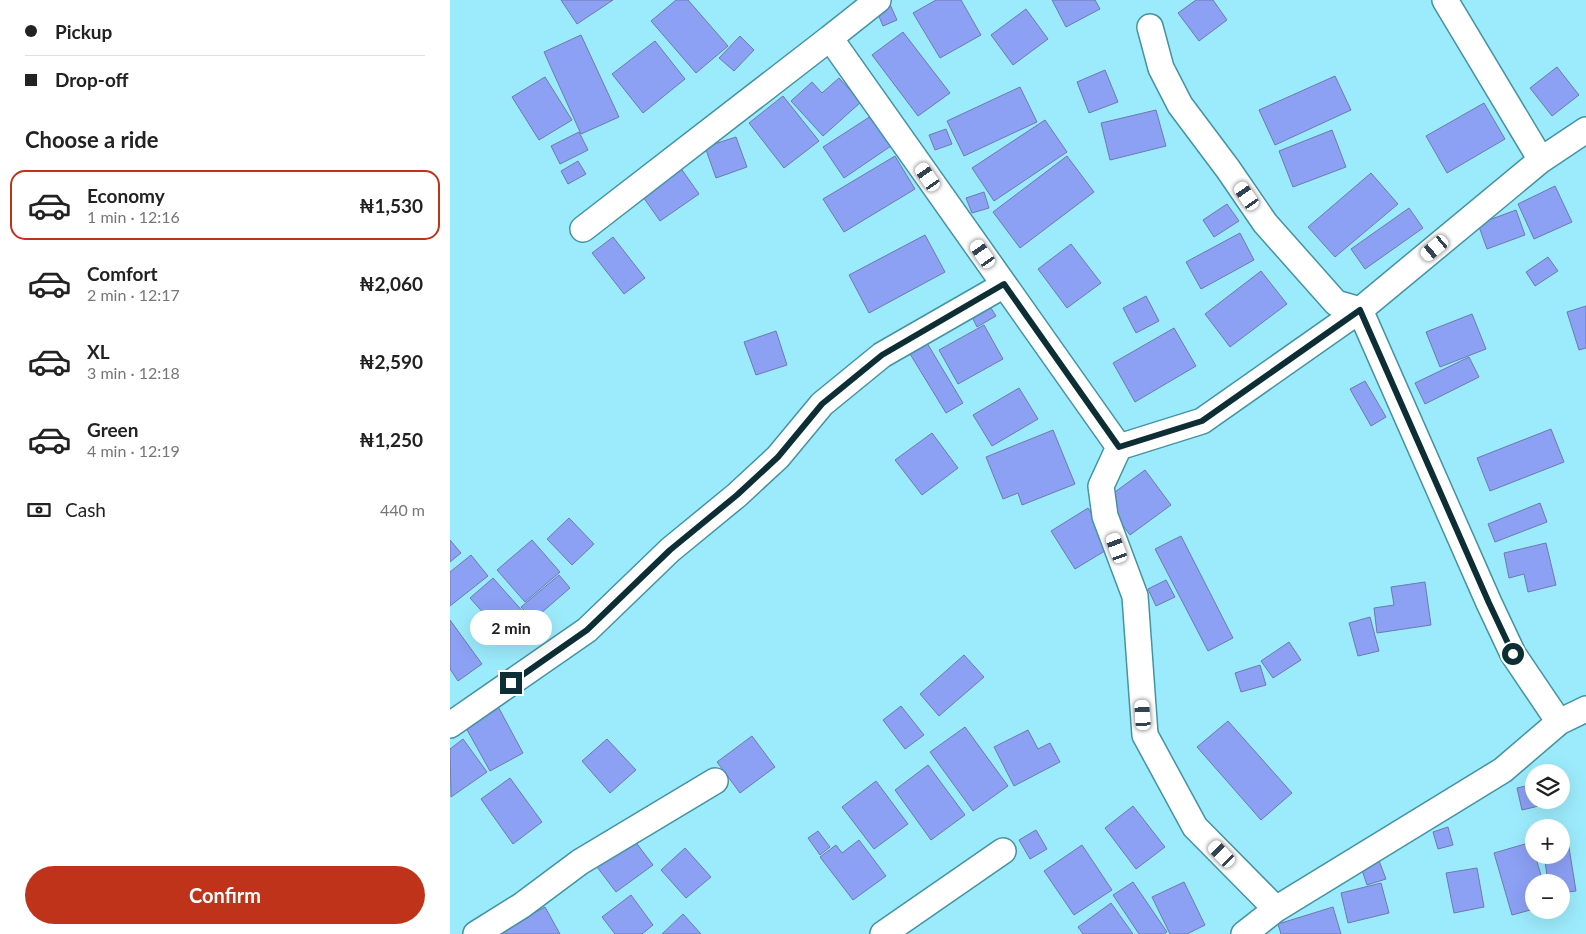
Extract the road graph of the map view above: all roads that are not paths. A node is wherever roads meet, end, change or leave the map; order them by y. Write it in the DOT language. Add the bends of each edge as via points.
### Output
graph roads {
  1 [pos="878,0"];
  2 [pos="1445,0"];
  3 [pos="1150,27"];
  4 [pos="830,38"];
  5 [pos="1586,130"];
  6 [pos="1542,160"];
  7 [pos="584,229"];
  8 [pos="1004,284"];
  9 [pos="1360,310"];
  10 [pos="1119,447"];
  11 [pos="1586,709"];
  12 [pos="1559,722"];
  13 [pos="450,725"];
  14 [pos="715,781"];
  15 [pos="1003,851"];
  16 [pos="1276,909"];
  17 [pos="476,934"];
  18 [pos="883,934"];
  19 [pos="1244,934"];
  1 -- 4 [label="street"];
  2 -- 6 [label="street"];
  3 -- 9 [label="street" via="1161,68 1180,105 1265,223 1336,303"];
  4 -- 7 [label="street"];
  4 -- 8 [label="street"];
  5 -- 6 [label="street"];
  6 -- 9 [label="street"];
  8 -- 10 [label="street"];
  8 -- 13 [label="street" via="882,355 822,404 778,457 670,550 587,630"];
  9 -- 10 [label="street" via="1202,421"];
  9 -- 12 [label="street" via="1513,654"];
  10 -- 16 [label="street" via="1101,486 1105,516 1135,596 1145,735 1195,827"];
  11 -- 12 [label="street"];
  12 -- 16 [label="street" via="1503,770"];
  14 -- 17 [label="street" via="580,862 521,906"];
  15 -- 18 [label="street"];
  16 -- 19 [label="street"];
}
